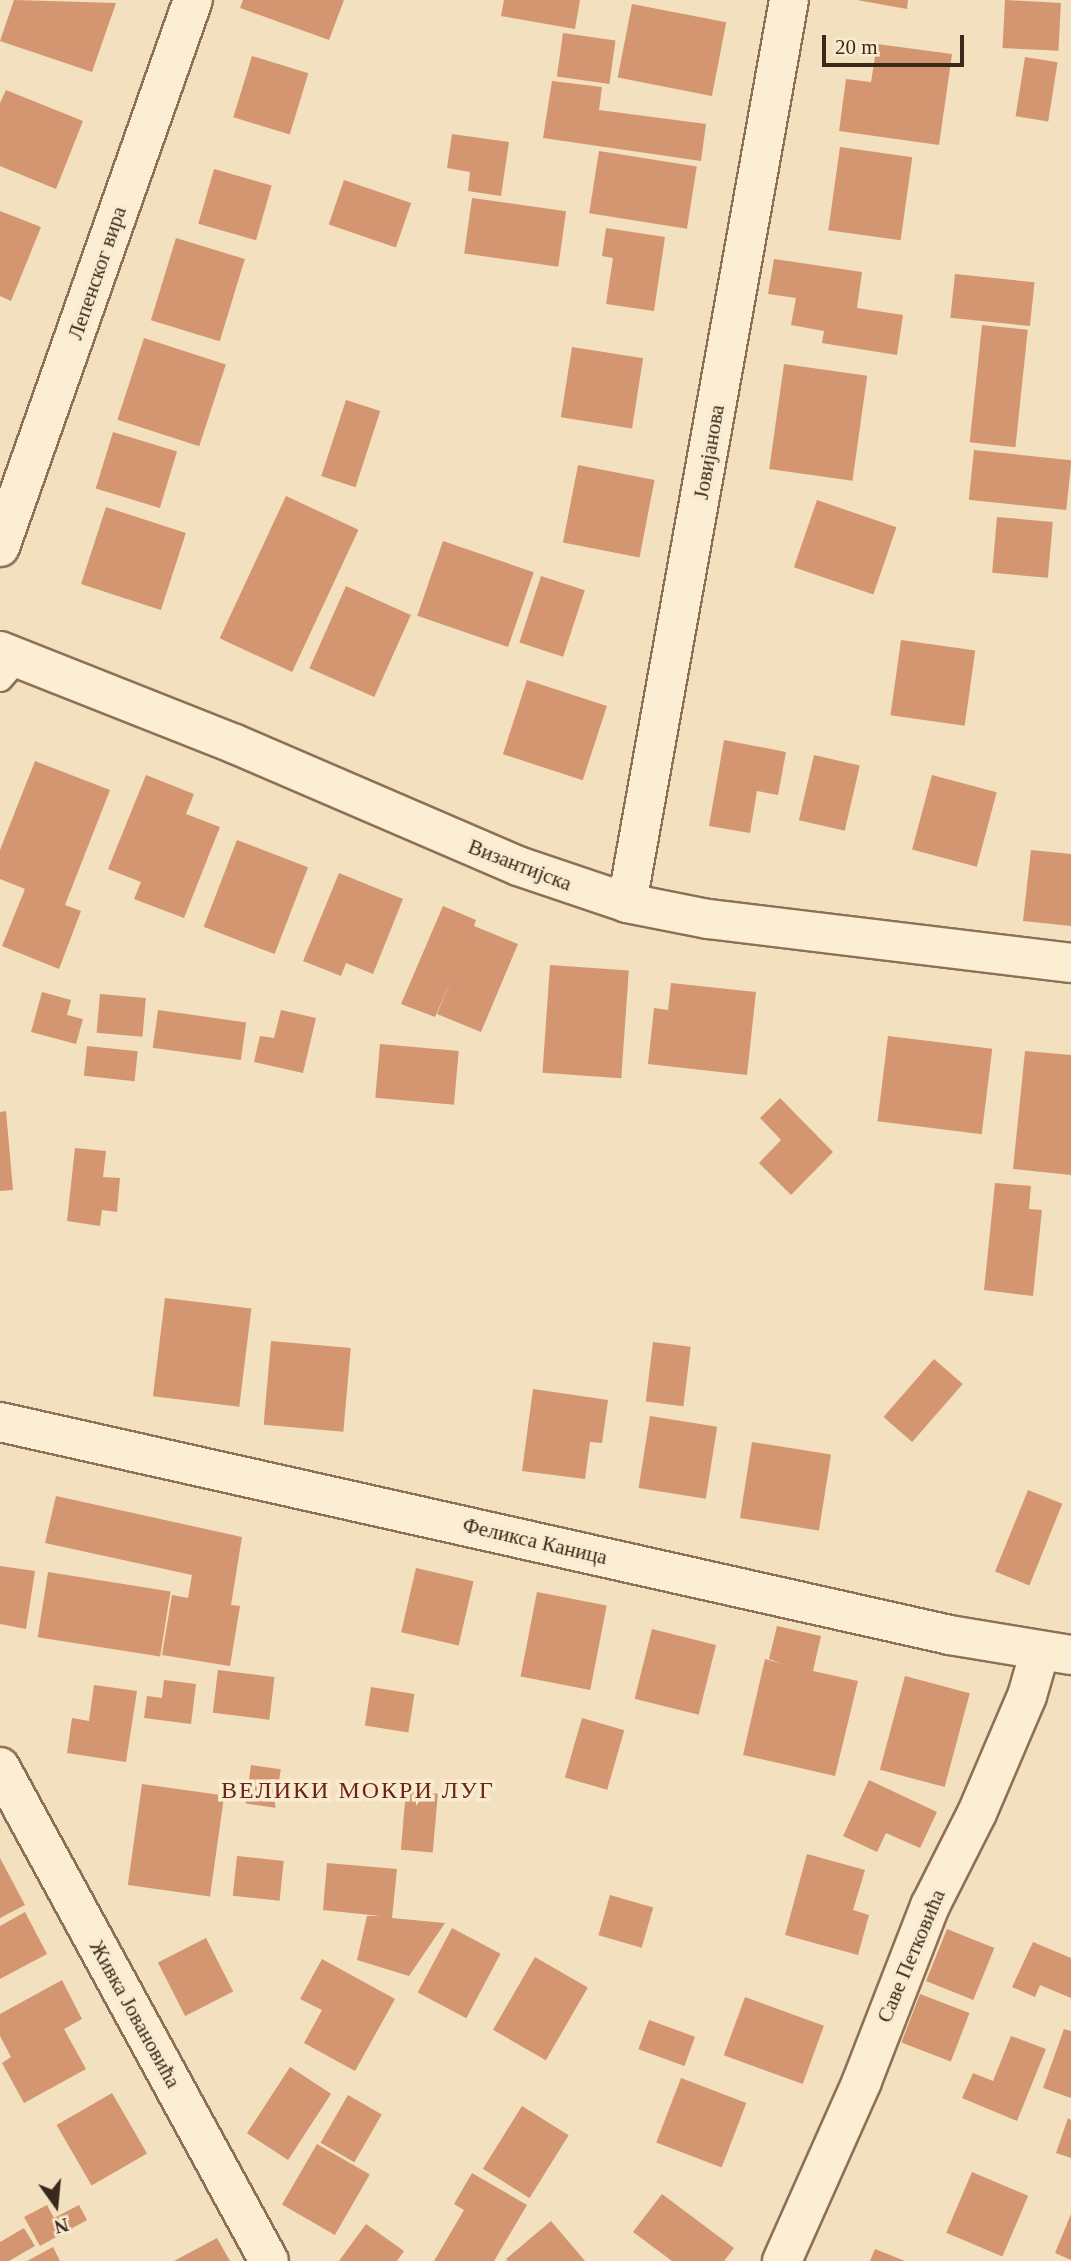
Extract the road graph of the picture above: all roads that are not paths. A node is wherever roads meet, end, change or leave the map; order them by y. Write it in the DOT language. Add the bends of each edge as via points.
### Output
graph roads {
  1 [pos="193,0"];
  2 [pos="789,0"];
  3 [pos="0,547"];
  4 [pos="6,663"];
  5 [pos="627,903"];
  6 [pos="1071,963"];
  7 [pos="0,1422"];
  8 [pos="1055,1653"];
  9 [pos="0,1766"];
  10 [pos="269,2261"];
  11 [pos="782,2261"];
  1 -- 3 [label="street, Лепенског вира"];
  2 -- 5 [label="street, Јовијанова"];
  4 -- 5 [label="street, Византијска" via="234,744 518,866"];
  5 -- 6 [label="street, Византијска" via="708,919"];
  7 -- 8 [label="street, Феликса Каница" via="950,1635"];
  8 -- 11 [label="street, Саве Петковића" via="1007,1742 930,1906 862,2081"];
  9 -- 10 [label="street, Живка Јовановића"];
}
